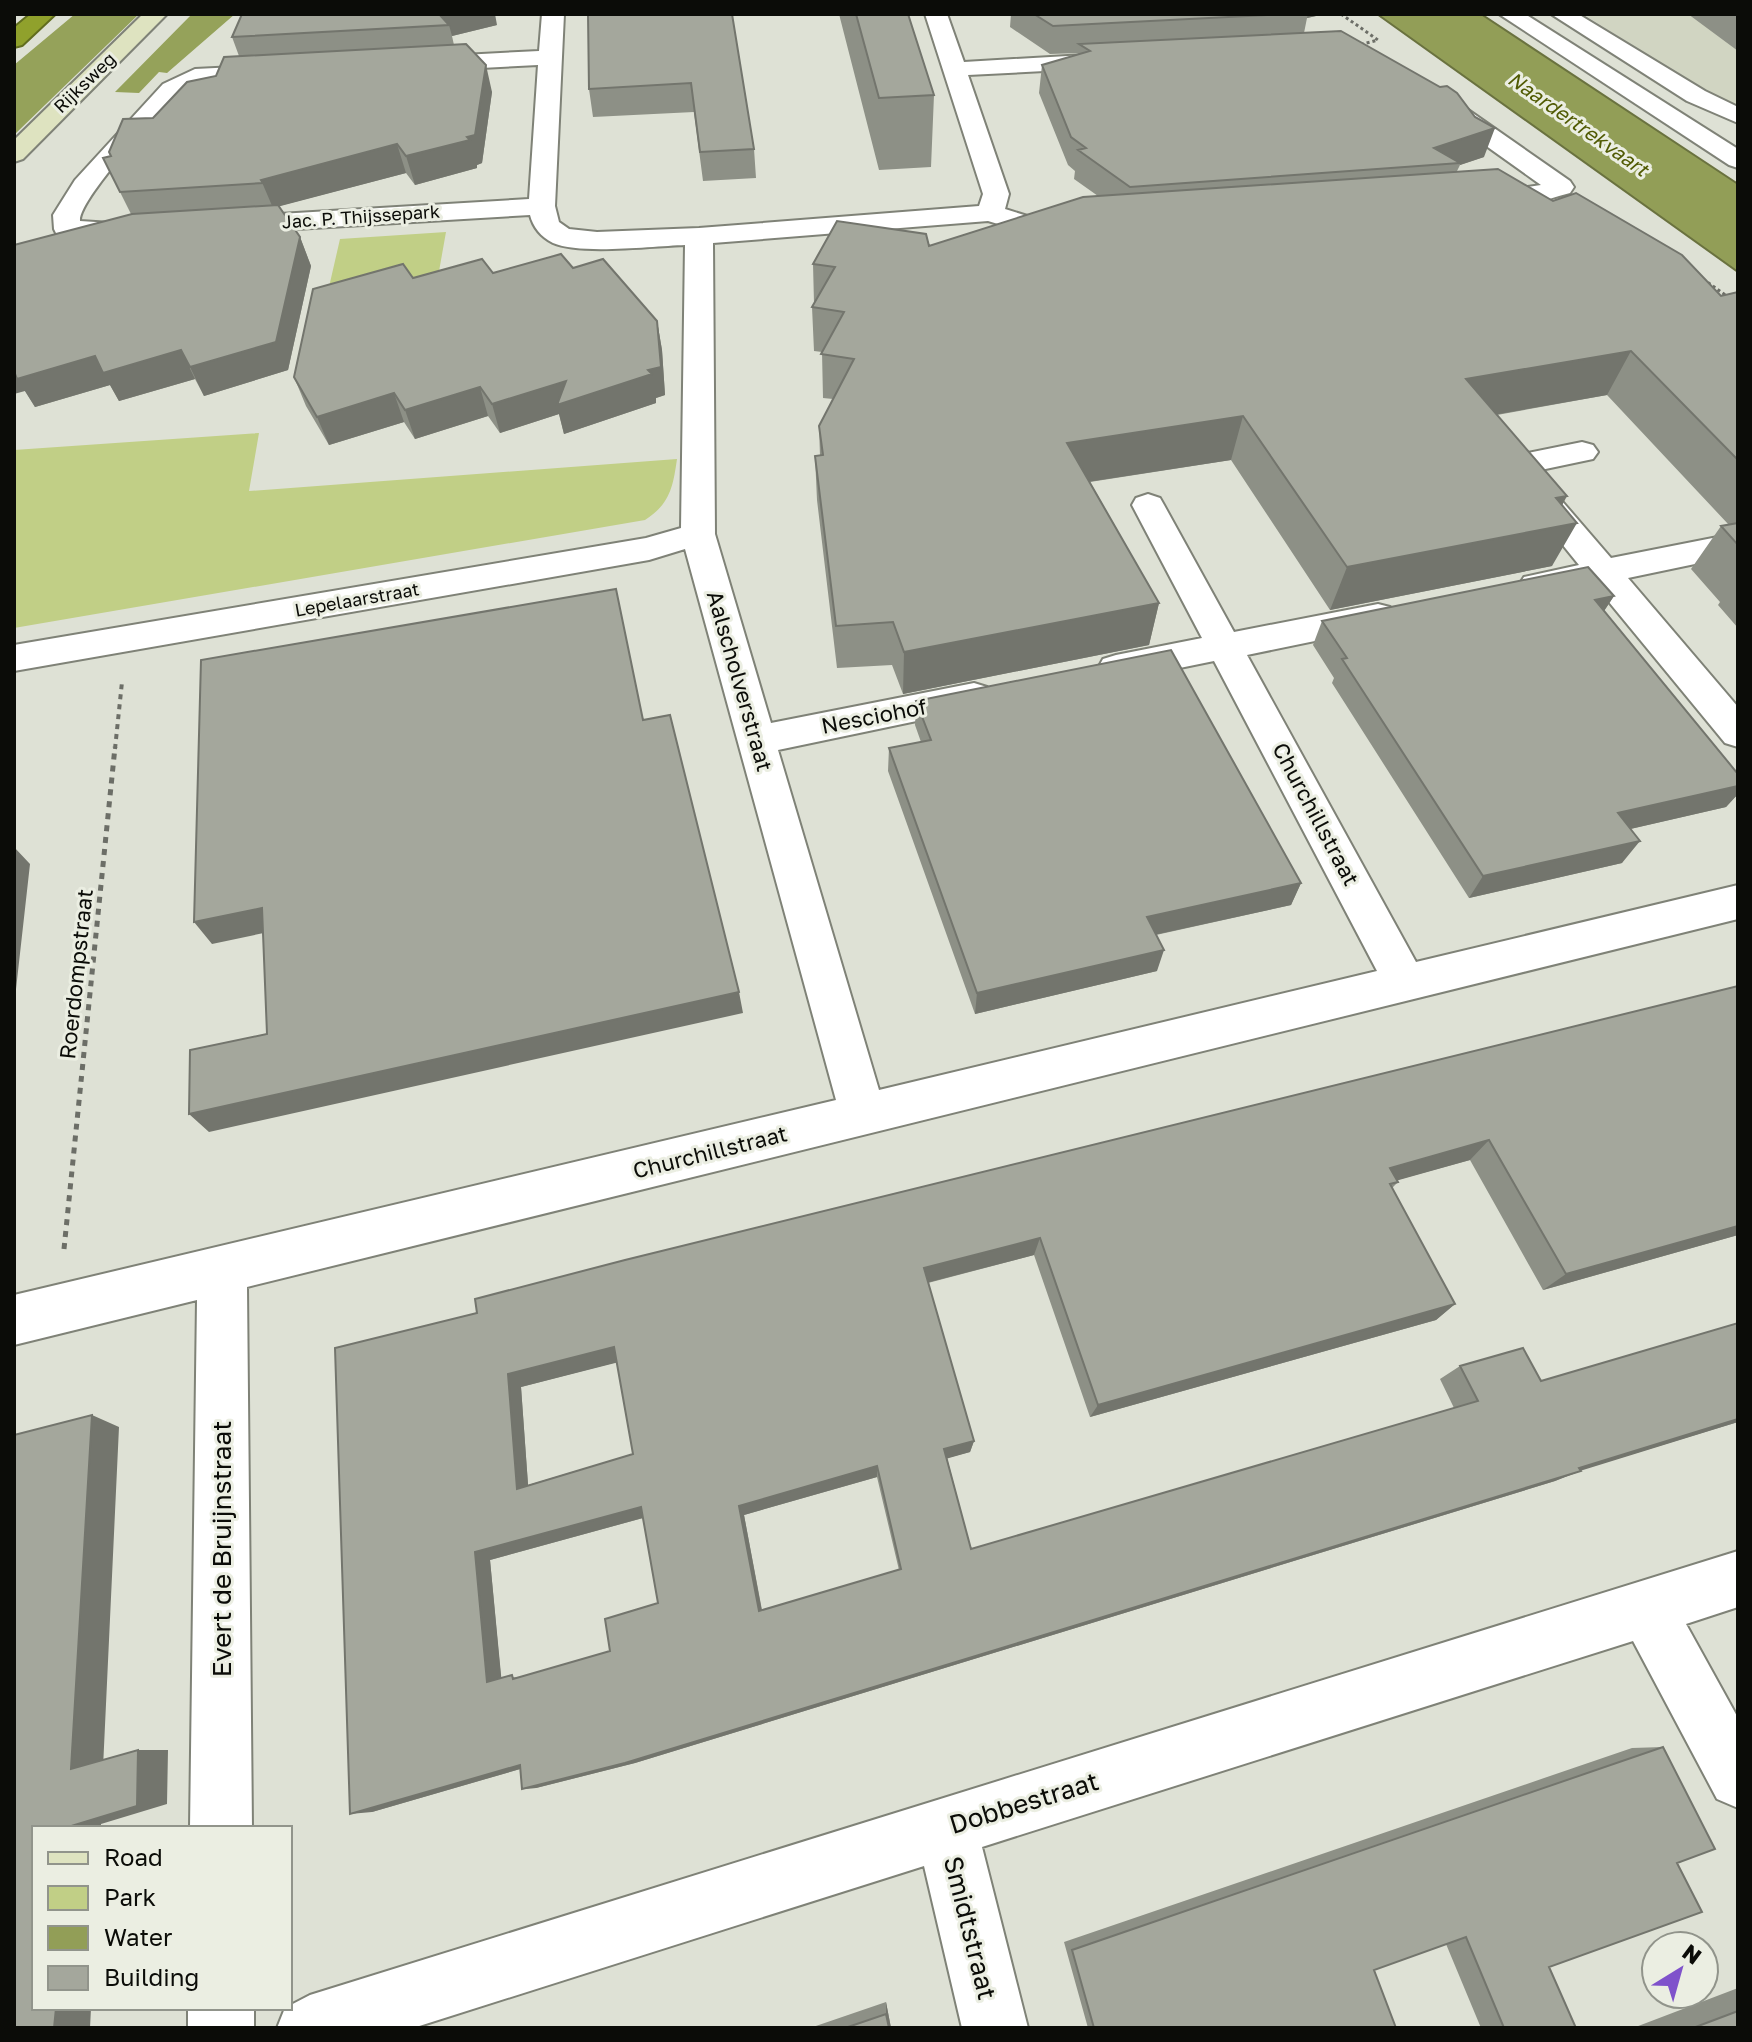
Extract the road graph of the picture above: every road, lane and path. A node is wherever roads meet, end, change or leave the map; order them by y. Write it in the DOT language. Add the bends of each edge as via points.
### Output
graph roads {
  1 [pos="44,14"];
  2 [pos="156,14"];
  3 [pos="553,14"];
  4 [pos="936,14"];
  5 [pos="1341,14"];
  6 [pos="1510,14"];
  7 [pos="1562,14"];
  8 [pos="14,40"];
  9 [pos="1357,45"];
  10 [pos="549,57"];
  11 [pos="1127,60"];
  12 [pos="395,65"];
  13 [pos="956,69"];
  14 [pos="303,70"];
  15 [pos="1738,90"];
  16 [pos="1427,92"];
  17 [pos="1696,96"];
  18 [pos="1738,116"];
  19 [pos="14,154"];
  20 [pos="1738,160"];
  21 [pos="1459,203"];
  22 [pos="542,206"];
  23 [pos="990,213"];
  24 [pos="207,227"];
  25 [pos="1100,229"];
  26 [pos="159,230"];
  27 [pos="699,236"];
  28 [pos="1702,278"];
  29 [pos="1738,304"];
  30 [pos="1582,452"];
  31 [pos="1148,505"];
  32 [pos="698,534"];
  33 [pos="1738,544"];
  34 [pos="1603,571"];
  35 [pos="1497,592"];
  36 [pos="1407,610"];
  37 [pos="127,640"];
  38 [pos="1226,646"];
  39 [pos="14,658"];
  40 [pos="1085,674"];
  41 [pos="1007,690"];
  42 [pos="1738,733"];
  43 [pos="757,740"];
  44 [pos="1738,902"];
  45 [pos="1405,983"];
  46 [pos="863,1115"];
  47 [pos="222,1270"];
  48 [pos="58,1310"];
  49 [pos="14,1320"];
  50 [pos="1738,1579"];
  51 [pos="1646,1608"];
  52 [pos="1738,1778"];
  53 [pos="221,1826"];
  54 [pos="946,1828"];
  55 [pos="310,2028"];
  56 [pos="995,2028"];
  1 -- 8 [label="highway"];
  2 -- 19 [label="main road, Rijksweg"];
  3 -- 10 [label="street"];
  4 -- 13 [label="street"];
  5 -- 9 [label="path" via="1378,40"];
  6 -- 20 [label="street"];
  7 -- 17 [label="street"];
  10 -- 12 [label="street"];
  10 -- 22 [label="street"];
  11 -- 13 [label="street"];
  13 -- 23 [label="street" via="996,194"];
  14 -- 26 [label="street" via="195,76 171,89 84,186 66,215 67,229"];
  15 -- 17 [label="street"];
  16 -- 21 [label="street" via="1561,187 1521,198"];
  17 -- 18 [label="street"];
  22 -- 24 [label="street, Jac. P. Thijssepark"];
  22 -- 27 [label="street" via="546,225 562,237"];
  23 -- 25 [label="street" via="1035,227"];
  23 -- 27 [label="street"];
  27 -- 32 [label="street, Aalscholverstraat"];
  28 -- 29 [label="path"];
  30 -- 34 [label="street" via="1514,465"];
  31 -- 38 [label="street"];
  32 -- 37 [label="street, Lepelaarstraat" via="649,549"];
  32 -- 43 [label="street, Aalscholverstraat"];
  33 -- 34 [label="street"];
  34 -- 35 [label="street"];
  34 -- 42 [label="street"];
  36 -- 38 [label="street"];
  37 -- 39 [label="street, Lepelaarstraat"];
  37 -- 48 [label="path, Roerdompstraat"];
  38 -- 40 [label="street"];
  38 -- 45 [label="street, Churchillstraat"];
  41 -- 43 [label="street, Nesciohof"];
  43 -- 46 [label="street, Aalscholverstraat"];
  44 -- 45 [label="street, Churchillstraat"];
  45 -- 46 [label="street, Churchillstraat"];
  46 -- 47 [label="street, Churchillstraat"];
  47 -- 48 [label="street, Churchillstraat"];
  47 -- 53 [label="street, Evert de Bruijnstraat"];
  48 -- 49 [label="street, Churchillstraat"];
  50 -- 51 [label="street, Dobbestraat"];
  51 -- 52 [label="street"];
  51 -- 54 [label="street, Dobbestraat"];
  54 -- 55 [label="street, Dobbestraat"];
  54 -- 56 [label="street, Smidtstraat"];
}
